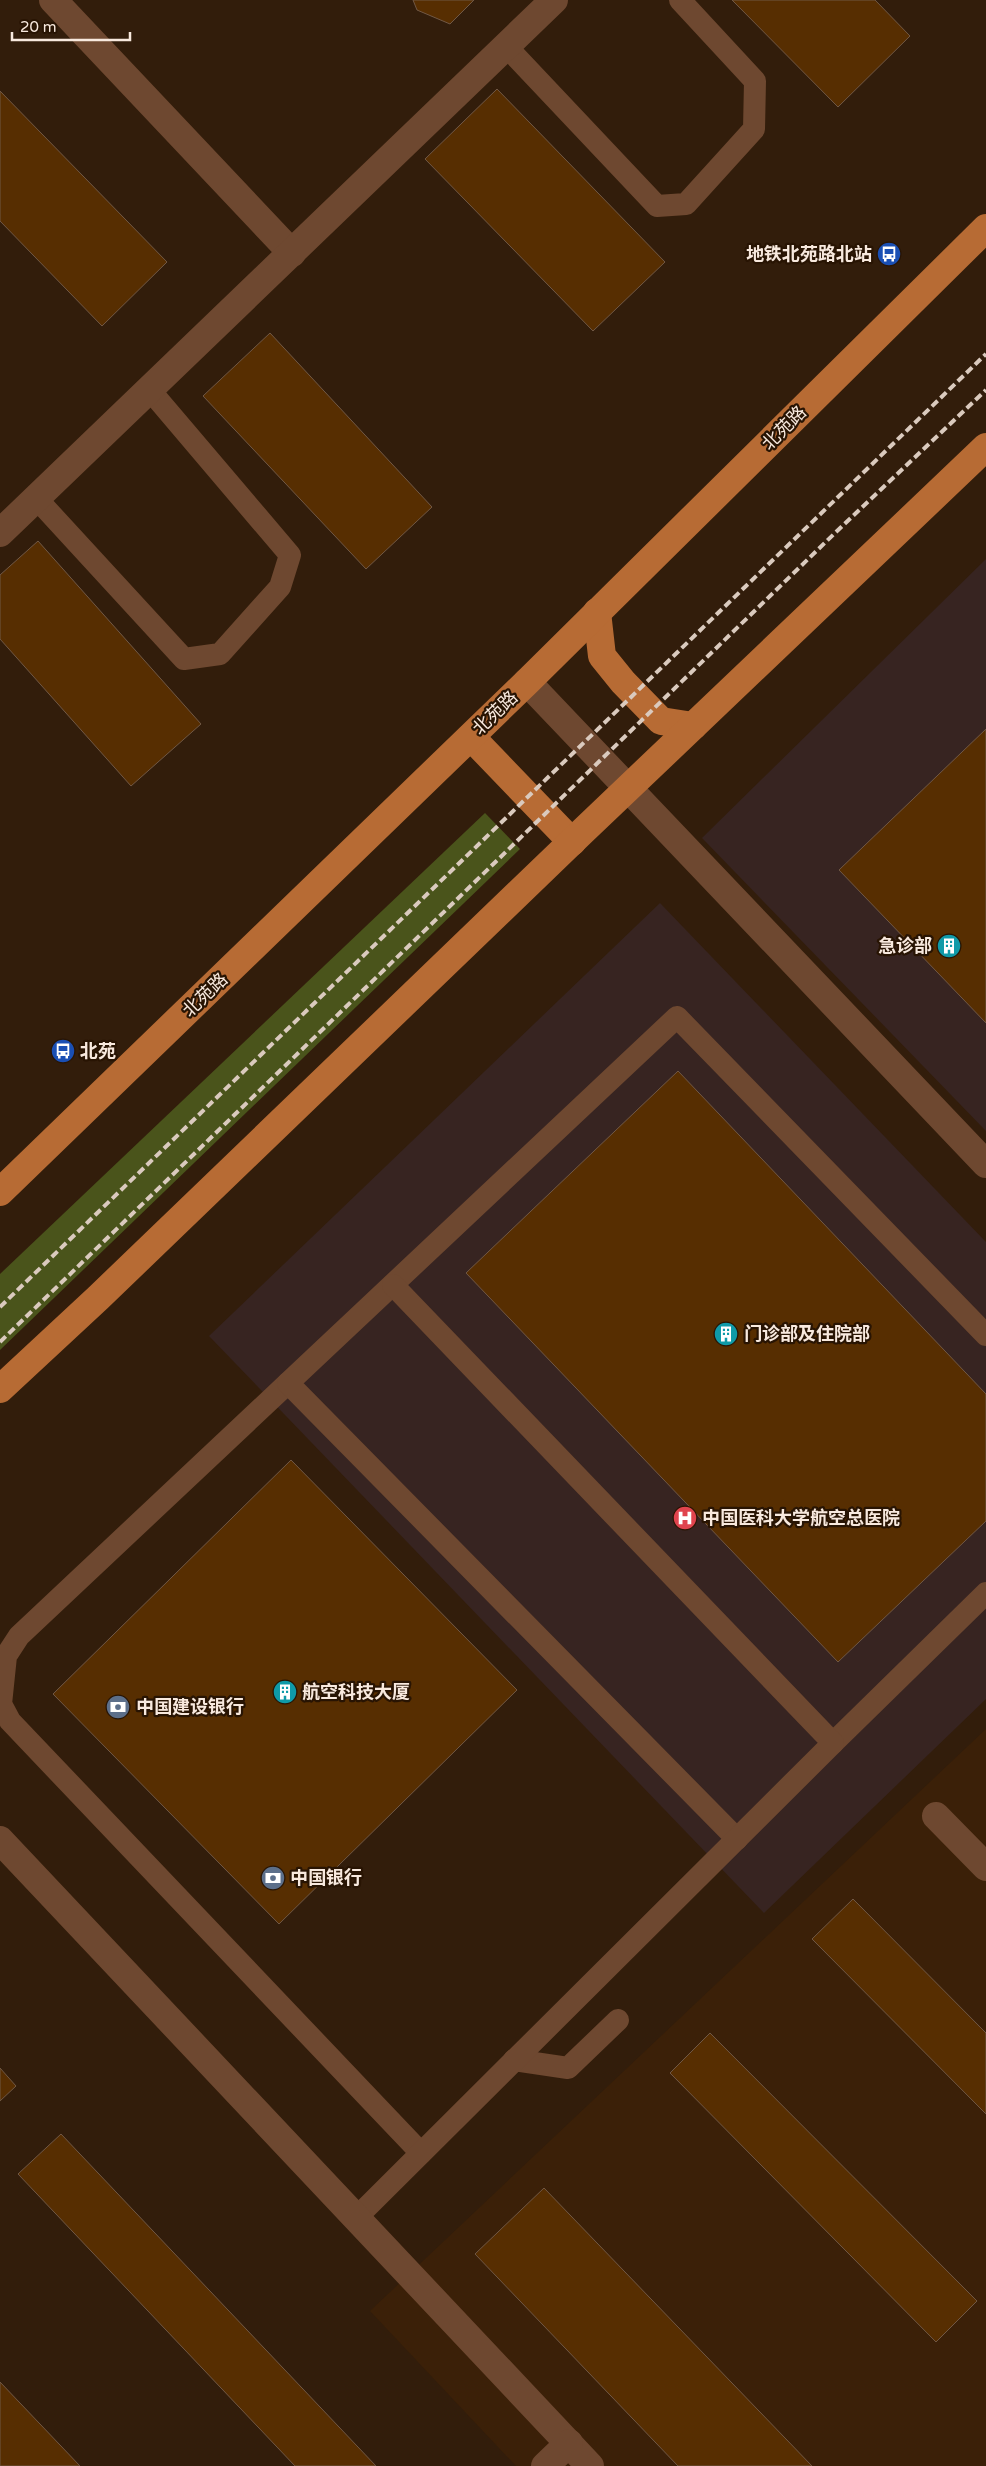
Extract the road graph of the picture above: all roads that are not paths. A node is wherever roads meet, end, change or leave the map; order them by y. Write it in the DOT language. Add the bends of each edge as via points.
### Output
graph roads {
  1 [pos="53,0"];
  2 [pos="554,0"];
  3 [pos="680,0"];
  4 [pos="506,46"];
  5 [pos="986,228"];
  6 [pos="292,252"];
  7 [pos="149,389"];
  8 [pos="986,447"];
  9 [pos="36,498"];
  10 [pos="0,533"];
  11 [pos="597,612"];
  12 [pos="527,682"];
  13 [pos="693,726"];
  14 [pos="471,737"];
  15 [pos="629,787"];
  16 [pos="572,842"];
  17 [pos="986,1164"];
  18 [pos="0,1192"];
  19 [pos="393,1285"];
  20 [pos="986,1335"];
  21 [pos="288,1383"];
  22 [pos="0,1389"];
  23 [pos="986,1593"];
  24 [pos="833,1743"];
  25 [pos="936,1816"];
  26 [pos="737,1839"];
  27 [pos="0,1840"];
  28 [pos="986,1867"];
  29 [pos="618,2020"];
  30 [pos="514,2060"];
  31 [pos="421,2153"];
  32 [pos="357,2216"];
  33 [pos="569,2443"];
  34 [pos="545,2466"];
  35 [pos="590,2466"];
  1 -- 6 [label="street"];
  2 -- 4 [label="street"];
  3 -- 4 [label="lane" via="755,81 754,129 686,204 657,206"];
  4 -- 6 [label="street"];
  5 -- 11 [label="main road, 北苑路"];
  6 -- 7 [label="street"];
  7 -- 9 [label="street"];
  7 -- 9 [label="lane" via="290,555 280,587 220,654 184,659"];
  8 -- 13 [label="main road"];
  9 -- 10 [label="street"];
  11 -- 12 [label="main road, 北苑路"];
  11 -- 13 [label="main road" via="602,656 623,682 661,721"];
  12 -- 14 [label="main road, 北苑路"];
  12 -- 15 [label="street"];
  13 -- 15 [label="main road"];
  14 -- 16 [label="main road"];
  14 -- 18 [label="main road, 北苑路"];
  15 -- 16 [label="main road"];
  15 -- 17 [label="street"];
  16 -- 22 [label="main road"];
  19 -- 20 [label="lane" via="676,1017"];
  19 -- 21 [label="lane"];
  19 -- 24 [label="lane"];
  21 -- 26 [label="lane"];
  21 -- 31 [label="lane" via="20,1636 6,1656 1,1704 10,1721"];
  23 -- 24 [label="lane"];
  24 -- 26 [label="lane"];
  25 -- 28 [label="street"];
  26 -- 30 [label="lane"];
  27 -- 32 [label="street"];
  29 -- 30 [label="lane" via="568,2068"];
  30 -- 31 [label="lane"];
  31 -- 32 [label="lane"];
  32 -- 33 [label="street"];
  33 -- 34 [label="street"];
  33 -- 35 [label="street"];
}
